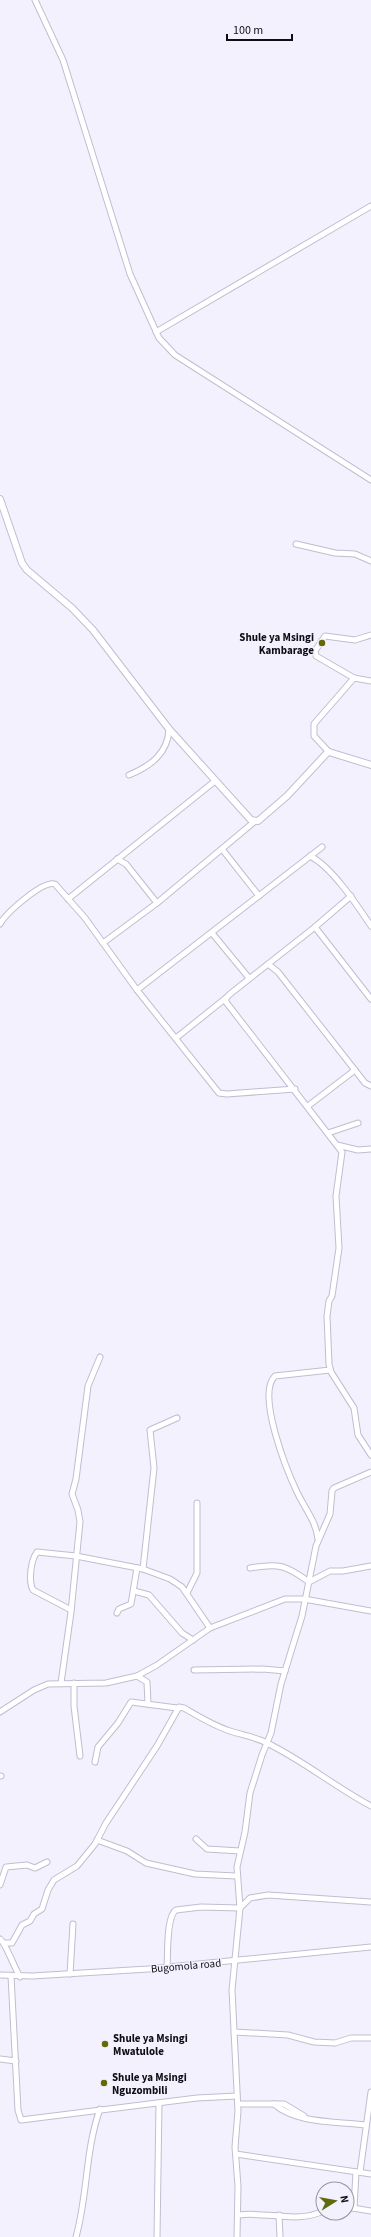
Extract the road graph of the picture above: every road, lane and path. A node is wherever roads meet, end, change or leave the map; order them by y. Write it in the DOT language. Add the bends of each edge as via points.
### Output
graph roads {
  1 [pos="35,0"];
  2 [pos="371,206"];
  3 [pos="156,332"];
  4 [pos="371,480"];
  5 [pos="0,498"];
  6 [pos="296,544"];
  7 [pos="371,561"];
  8 [pos="371,635"];
  9 [pos="354,678"];
  10 [pos="371,681"];
  11 [pos="168,729"];
  12 [pos="330,752"];
  13 [pos="371,765"];
  14 [pos="130,775"];
  15 [pos="215,781"];
  16 [pos="254,822"];
  17 [pos="322,847"];
  18 [pos="222,849"];
  19 [pos="310,856"];
  20 [pos="117,859"];
  21 [pos="259,896"];
  22 [pos="351,896"];
  23 [pos="68,899"];
  24 [pos="157,904"];
  25 [pos="0,924"];
  26 [pos="371,926"];
  27 [pos="315,927"];
  28 [pos="212,933"];
  29 [pos="103,943"];
  30 [pos="268,964"];
  31 [pos="249,978"];
  32 [pos="137,990"];
  33 [pos="226,998"];
  34 [pos="371,999"];
  35 [pos="176,1038"];
  36 [pos="355,1070"];
  37 [pos="371,1086"];
  38 [pos="295,1089"];
  39 [pos="308,1106"];
  40 [pos="358,1123"];
  41 [pos="328,1133"];
  42 [pos="337,1145"];
  43 [pos="371,1149"];
  44 [pos="100,1357"];
  45 [pos="330,1370"];
  46 [pos="177,1418"];
  47 [pos="371,1455"];
  48 [pos="371,1472"];
  49 [pos="197,1503"];
  50 [pos="318,1540"];
  51 [pos="76,1556"];
  52 [pos="371,1566"];
  53 [pos="140,1568"];
  54 [pos="250,1568"];
  55 [pos="309,1582"];
  56 [pos="134,1591"];
  57 [pos="187,1593"];
  58 [pos="304,1599"];
  59 [pos="71,1610"];
  60 [pos="371,1611"];
  61 [pos="117,1613"];
  62 [pos="210,1628"];
  63 [pos="193,1640"];
  64 [pos="194,1670"];
  65 [pos="285,1671"];
  66 [pos="137,1676"];
  67 [pos="61,1683"];
  68 [pos="74,1683"];
  69 [pos="148,1704"];
  70 [pos="177,1708"];
  71 [pos="0,1712"];
  72 [pos="266,1742"];
  73 [pos="80,1756"];
  74 [pos="95,1762"];
  75 [pos="371,1806"];
  76 [pos="196,1839"];
  77 [pos="97,1840"];
  78 [pos="240,1851"];
  79 [pos="47,1862"];
  80 [pos="236,1876"];
  81 [pos="0,1885"];
  82 [pos="371,1902"];
  83 [pos="240,1908"];
  84 [pos="73,1924"];
  85 [pos="2,1941"];
  86 [pos="371,1947"];
  87 [pos="234,1962"];
  88 [pos="167,1967"];
  89 [pos="70,1974"];
  90 [pos="0,1975"];
  91 [pos="11,1976"];
  92 [pos="20,1977"];
  93 [pos="234,2032"];
  94 [pos="371,2038"];
  95 [pos="0,2059"];
  96 [pos="16,2061"];
  97 [pos="371,2092"];
  98 [pos="237,2096"];
  99 [pos="370,2102"];
  100 [pos="159,2103"];
  101 [pos="238,2104"];
  102 [pos="100,2109"];
  103 [pos="366,2125"];
  104 [pos="236,2154"];
  105 [pos="358,2172"];
  106 [pos="371,2174"];
  107 [pos="355,2199"];
  108 [pos="355,2208"];
  109 [pos="371,2211"];
  110 [pos="315,2214"];
  111 [pos="238,2215"];
  112 [pos="279,2216"];
  113 [pos="76,2237"];
  114 [pos="157,2237"];
  115 [pos="237,2237"];
  116 [pos="280,2237"];
  1 -- 3 [label="street" via="62,60 122,252"];
  2 -- 3 [label="street"];
  3 -- 4 [label="street" via="166,347 175,354"];
  5 -- 11 [label="street" via="22,563 27,570 72,608 93,630"];
  6 -- 7 [label="street" via="335,553 354,554"];
  8 -- 9 [label="street" via="355,640 325,636 315,651 316,656"];
  9 -- 10 [label="street"];
  9 -- 12 [label="street" via="314,724 314,736"];
  11 -- 14 [label="street" via="165,749 142,769"];
  11 -- 15 [label="street"];
  12 -- 13 [label="street"];
  12 -- 16 [label="street" via="320,758 275,808"];
  15 -- 16 [label="street"];
  15 -- 20 [label="street"];
  16 -- 18 [label="street"];
  17 -- 19 [label="street"];
  18 -- 21 [label="street"];
  18 -- 24 [label="street"];
  19 -- 21 [label="street"];
  19 -- 22 [label="street" via="321,862"];
  20 -- 23 [label="street"];
  20 -- 24 [label="street" via="126,864"];
  21 -- 28 [label="street"];
  22 -- 26 [label="street"];
  22 -- 27 [label="street"];
  23 -- 25 [label="street" via="56,885 50,883 18,905"];
  23 -- 29 [label="street"];
  24 -- 29 [label="street"];
  27 -- 30 [label="street"];
  27 -- 34 [label="street"];
  28 -- 31 [label="street"];
  28 -- 32 [label="street"];
  29 -- 32 [label="street"];
  30 -- 31 [label="street"];
  30 -- 36 [label="street" via="278,972"];
  31 -- 33 [label="street"];
  32 -- 35 [label="street"];
  33 -- 35 [label="street"];
  33 -- 38 [label="street" via="229,1009"];
  35 -- 38 [label="street" via="221,1094"];
  36 -- 37 [label="street" via="365,1083"];
  36 -- 39 [label="street"];
  38 -- 39 [label="street"];
  39 -- 41 [label="street"];
  40 -- 41 [label="street"];
  41 -- 42 [label="street"];
  42 -- 43 [label="street" via="358,1150"];
  42 -- 45 [label="street" via="342,1155 336,1196 339,1248 327,1316 326,1349"];
  44 -- 51 [label="street" via="88,1386 72,1494 80,1516"];
  45 -- 47 [label="street" via="354,1408 358,1435"];
  45 -- 50 [label="street" via="275,1376 269,1392 273,1425 297,1493 316,1527"];
  46 -- 53 [label="street" via="150,1430 154,1468"];
  48 -- 50 [label="street" via="333,1489 330,1514"];
  49 -- 57 [label="street" via="197,1573"];
  50 -- 55 [label="street"];
  51 -- 53 [label="street"];
  51 -- 59 [label="street"];
  51 -- 59 [label="street" via="37,1552 30,1584 33,1590"];
  52 -- 55 [label="street" via="330,1571"];
  53 -- 56 [label="street"];
  53 -- 57 [label="street" via="170,1579"];
  54 -- 55 [label="street" via="277,1566 293,1570"];
  55 -- 58 [label="street"];
  56 -- 61 [label="street" via="131,1604 119,1609"];
  56 -- 63 [label="street" via="149,1595 182,1633"];
  57 -- 62 [label="street"];
  58 -- 60 [label="street"];
  58 -- 62 [label="street" via="284,1599 271,1603"];
  58 -- 65 [label="street" via="299,1628"];
  59 -- 67 [label="street"];
  62 -- 63 [label="street"];
  63 -- 66 [label="street"];
  64 -- 65 [label="street"];
  65 -- 72 [label="street" via="271,1732"];
  66 -- 68 [label="street" via="106,1683"];
  66 -- 69 [label="street" via="147,1682"];
  67 -- 68 [label="street"];
  67 -- 71 [label="street" via="48,1684 34,1690"];
  68 -- 73 [label="street"];
  69 -- 70 [label="street"];
  69 -- 74 [label="street" via="130,1702 118,1724 98,1747"];
  70 -- 72 [label="street" via="184,1708 228,1731"];
  70 -- 77 [label="street" via="157,1746"];
  72 -- 75 [label="street"];
  72 -- 78 [label="street" via="250,1793"];
  76 -- 78 [label="street" via="207,1849"];
  77 -- 80 [label="street" via="127,1851 146,1863 195,1874"];
  77 -- 85 [label="street" via="77,1866 54,1880 42,1909 22,1925 12,1942"];
  78 -- 80 [label="street"];
  79 -- 81 [label="street" via="34,1868 27,1865 6,1867"];
  80 -- 83 [label="street"];
  82 -- 83 [label="street" via="268,1895 250,1898"];
  83 -- 87 [label="street"];
  83 -- 88 [label="street" via="201,1907 173,1911"];
  84 -- 89 [label="street"];
  85 -- 92 [label="street"];
  86 -- 87 [label="street, Bugomola road"];
  87 -- 88 [label="street, Bugomola road"];
  87 -- 93 [label="street"];
  88 -- 89 [label="street, Bugomola road"];
  89 -- 92 [label="street, Bugomola road"];
  90 -- 91 [label="street, Bugomola road"];
  91 -- 92 [label="street, Bugomola road"];
  91 -- 96 [label="street"];
  93 -- 94 [label="street" via="288,2035 314,2042 335,2043 351,2038"];
  93 -- 98 [label="street"];
  95 -- 96 [label="street"];
  96 -- 102 [label="street" via="18,2110 21,2120"];
  97 -- 99 [label="street"];
  98 -- 100 [label="street"];
  98 -- 101 [label="street"];
  99 -- 103 [label="street"];
  100 -- 102 [label="street"];
  100 -- 114 [label="street"];
  101 -- 103 [label="street" via="285,2104 305,2117"];
  101 -- 104 [label="street"];
  102 -- 113 [label="street" via="90,2144 84,2205"];
  103 -- 105 [label="street"];
  104 -- 105 [label="street"];
  104 -- 111 [label="street"];
  105 -- 106 [label="street"];
  105 -- 107 [label="street"];
  108 -- 109 [label="street"];
  110 -- 112 [label="street"];
  111 -- 112 [label="street" via="254,2213"];
  111 -- 115 [label="street"];
  112 -- 116 [label="street"];
}
